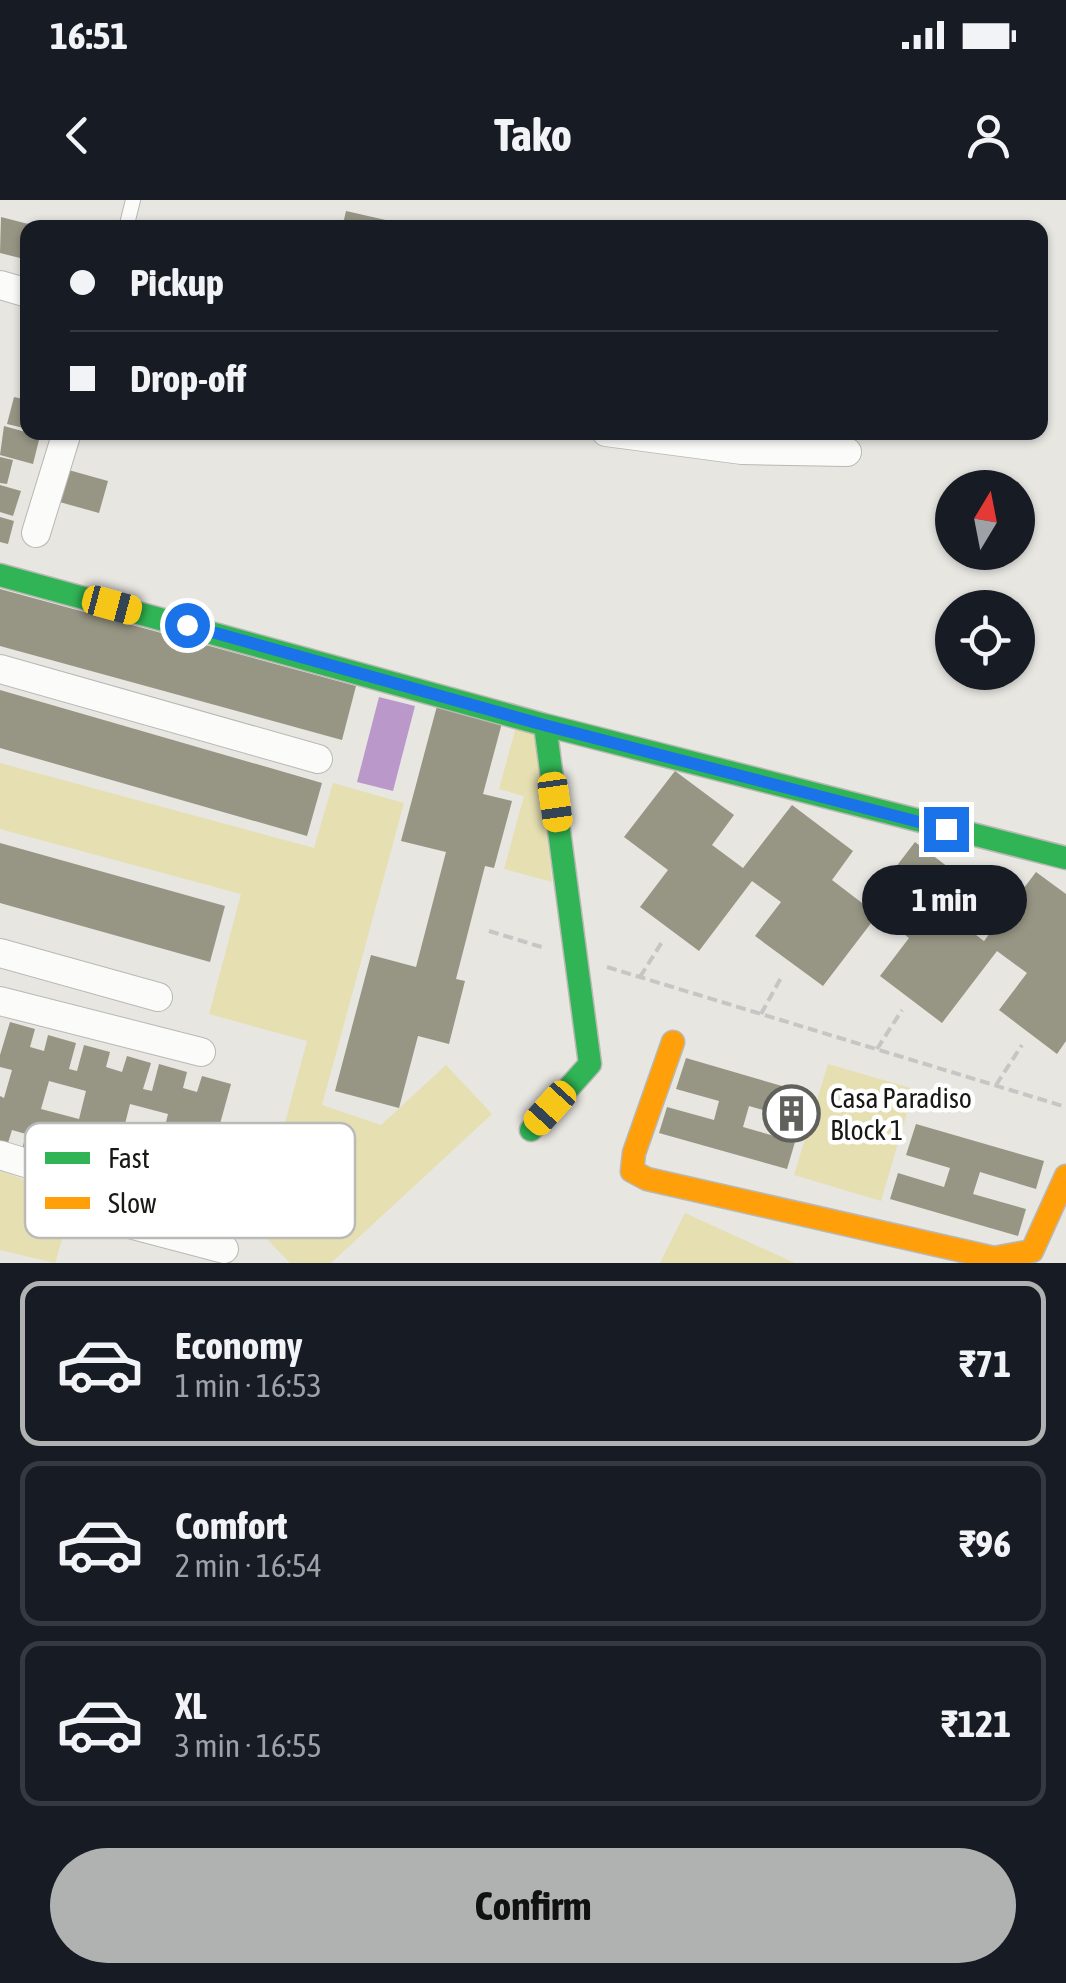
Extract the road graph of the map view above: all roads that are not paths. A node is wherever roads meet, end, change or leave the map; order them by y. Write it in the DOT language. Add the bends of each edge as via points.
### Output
graph roads {
  1 [pos="64,440"];
  2 [pos="705,440"];
  3 [pos="847,452"];
  4 [pos="36,533"];
  5 [pos="0,575"];
  6 [pos="0,668"];
  7 [pos="544,725"];
  8 [pos="318,759"];
  9 [pos="1066,858"];
  10 [pos="0,952"];
  11 [pos="158,997"];
  12 [pos="0,1001"];
  13 [pos="672,1042"];
  14 [pos="200,1052"];
  15 [pos="531,1130"];
  16 [pos="0,1155"];
  17 [pos="25,1163"];
  18 [pos="1066,1176"];
  19 [pos="183,1238"];
  20 [pos="224,1249"];
  1 -- 4 [label="street"];
  2 -- 3 [label="street" via="742,450"];
  5 -- 7 [label="street"];
  6 -- 8 [label="street"];
  7 -- 9 [label="street"];
  7 -- 15 [label="street" via="590,1064"];
  10 -- 11 [label="street"];
  12 -- 14 [label="street"];
  13 -- 18 [label="street" via="634,1153 632,1170 647,1179 994,1258 1032,1251"];
  16 -- 17 [label="street"];
  19 -- 20 [label="street"];
}
